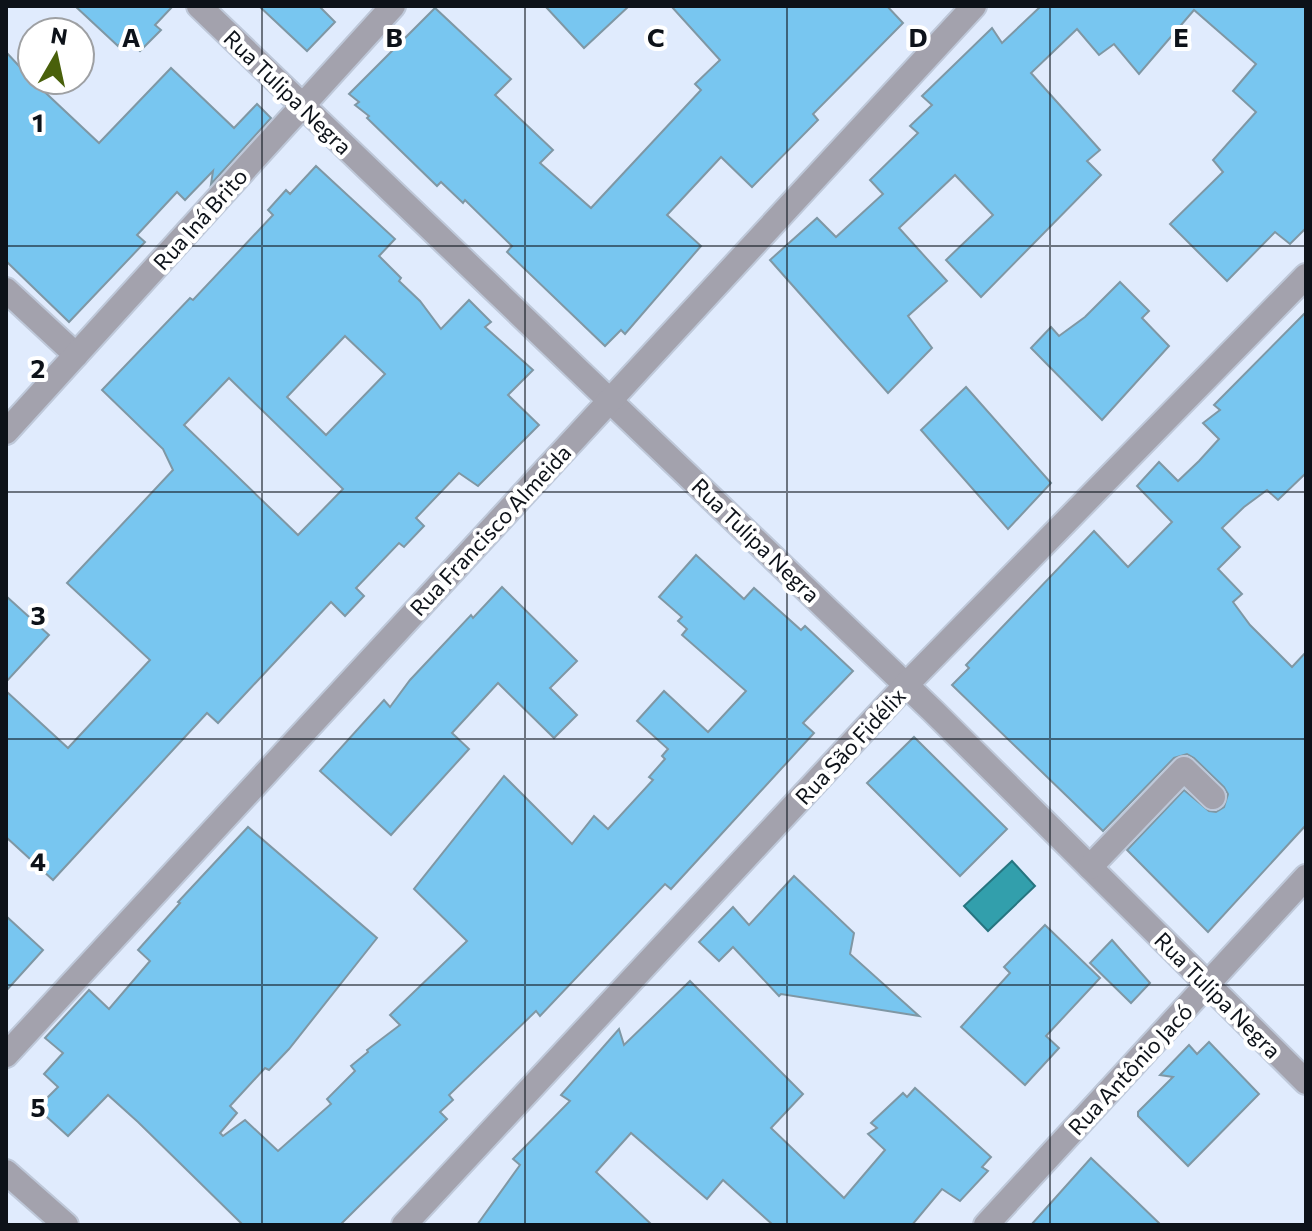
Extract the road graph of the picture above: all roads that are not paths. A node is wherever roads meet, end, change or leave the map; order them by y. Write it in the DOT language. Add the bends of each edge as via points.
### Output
graph roads {
  1 [pos="199,6"];
  2 [pos="393,6"];
  3 [pos="974,6"];
  4 [pos="301,106"];
  5 [pos="1306,276"];
  6 [pos="6,290"];
  7 [pos="76,355"];
  8 [pos="610,399"];
  9 [pos="6,432"];
  10 [pos="906,685"];
  11 [pos="1213,797"];
  12 [pos="1090,867"];
  13 [pos="1306,877"];
  14 [pos="1208,984"];
  15 [pos="6,1055"];
  16 [pos="1306,1082"];
  17 [pos="6,1172"];
  18 [pos="66,1225"];
  19 [pos="404,1225"];
  20 [pos="986,1225"];
  1 -- 4 [label="street, Rua Tulipa Negra"];
  2 -- 4 [label="street, Rua Iná Brito"];
  3 -- 8 [label="street, Rua Francisco Almeida"];
  4 -- 7 [label="street, Rua Iná Brito"];
  4 -- 8 [label="street, Rua Tulipa Negra"];
  5 -- 10 [label="street, Rua São Fidélix"];
  6 -- 7 [label="street"];
  7 -- 9 [label="street, Rua Iná Brito"];
  8 -- 10 [label="street, Rua Tulipa Negra"];
  8 -- 15 [label="street, Rua Francisco Almeida"];
  10 -- 12 [label="street, Rua Tulipa Negra"];
  10 -- 19 [label="street, Rua São Fidélix"];
  11 -- 12 [label="street" via="1184,769"];
  12 -- 14 [label="street, Rua Tulipa Negra"];
  13 -- 14 [label="street, Rua Antônio Jacó"];
  14 -- 16 [label="street, Rua Tulipa Negra"];
  14 -- 20 [label="street, Rua Antônio Jacó"];
  17 -- 18 [label="street"];
}
